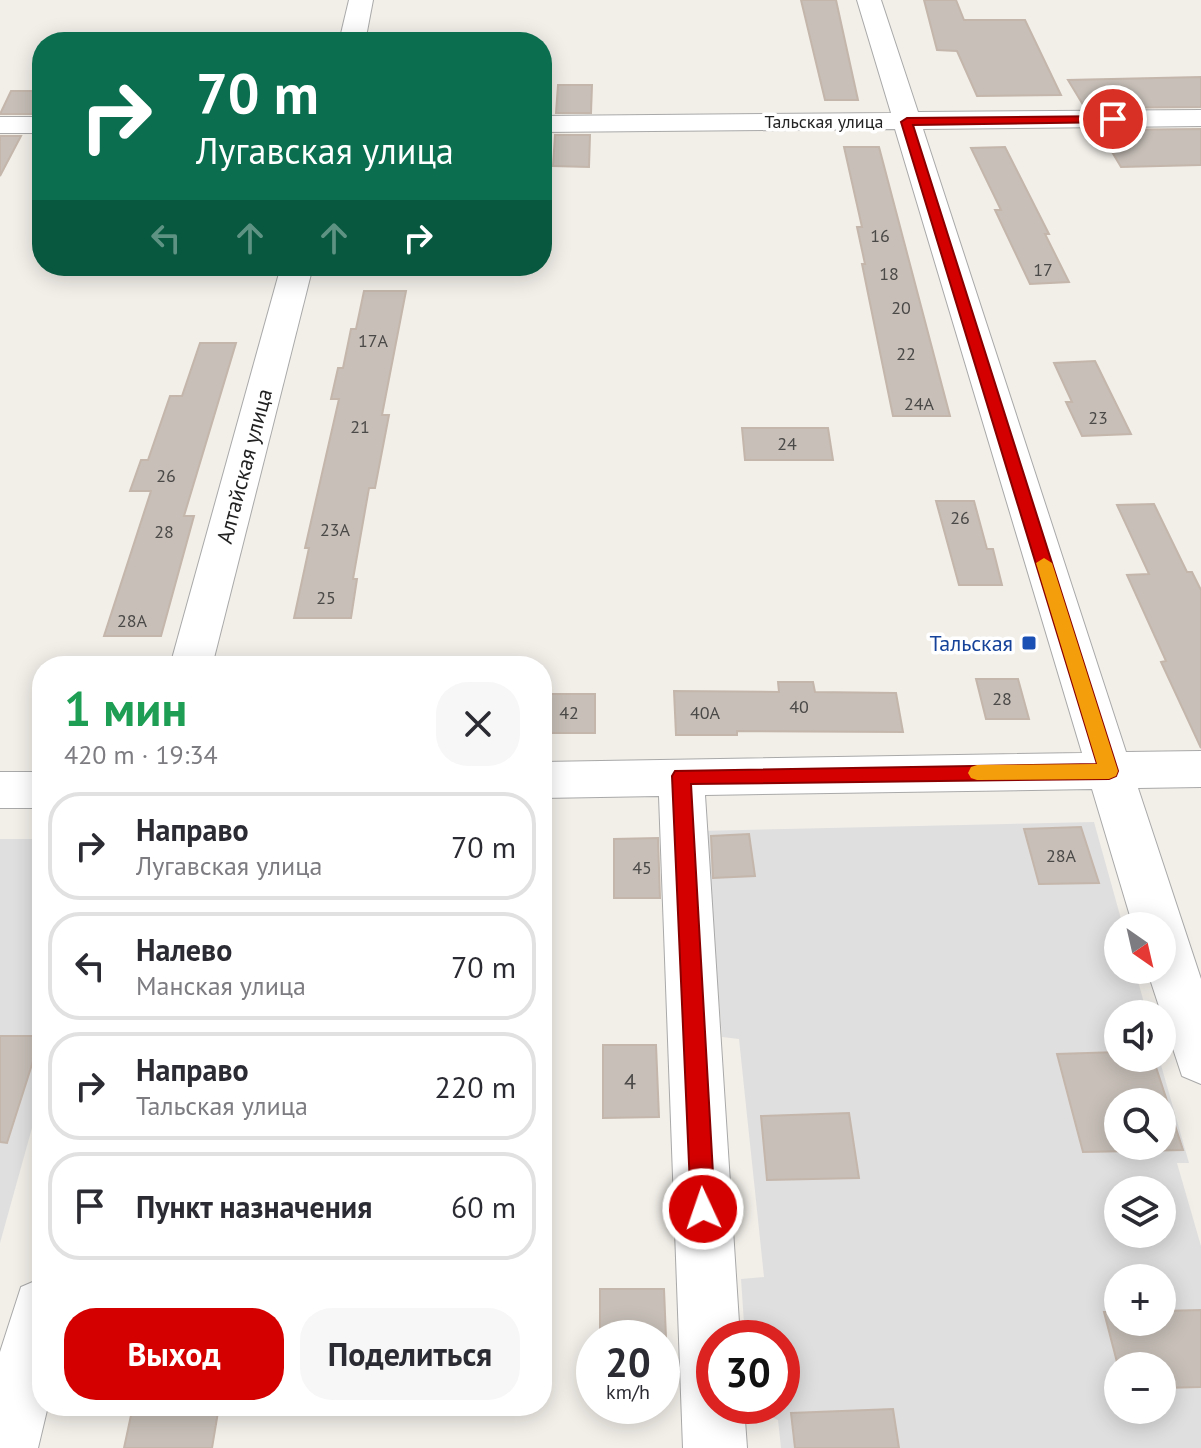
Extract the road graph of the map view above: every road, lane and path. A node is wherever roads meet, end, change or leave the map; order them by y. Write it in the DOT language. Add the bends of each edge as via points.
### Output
graph roads {
  1 [pos="361,0"];
  2 [pos="869,0"];
  3 [pos="354,32"];
  4 [pos="1201,118"];
  5 [pos="907,122"];
  6 [pos="552,124"];
  7 [pos="0,125"];
  8 [pos="32,125"];
  9 [pos="294,276"];
  10 [pos="194,656"];
  11 [pos="1201,769"];
  12 [pos="1109,771"];
  13 [pos="681,776"];
  14 [pos="552,780"];
  15 [pos="0,790"];
  16 [pos="32,790"];
  17 [pos="1154,912"];
  18 [pos="1176,981"];
  19 [pos="1201,1059"];
  20 [pos="32,1347"];
  21 [pos="6,1448"];
  22 [pos="715,1448"];
  1 -- 3 [label="street"];
  2 -- 5 [label="street"];
  4 -- 5 [label="street, Тальская улица"];
  5 -- 6 [label="street, Тальская улица"];
  5 -- 12 [label="street"];
  7 -- 8 [label="street"];
  9 -- 10 [label="street, Алтайская улица"];
  11 -- 12 [label="street"];
  12 -- 13 [label="street"];
  12 -- 17 [label="street"];
  13 -- 14 [label="street"];
  13 -- 22 [label="street"];
  15 -- 16 [label="street"];
  18 -- 19 [label="street"];
  20 -- 21 [label="street"];
}
